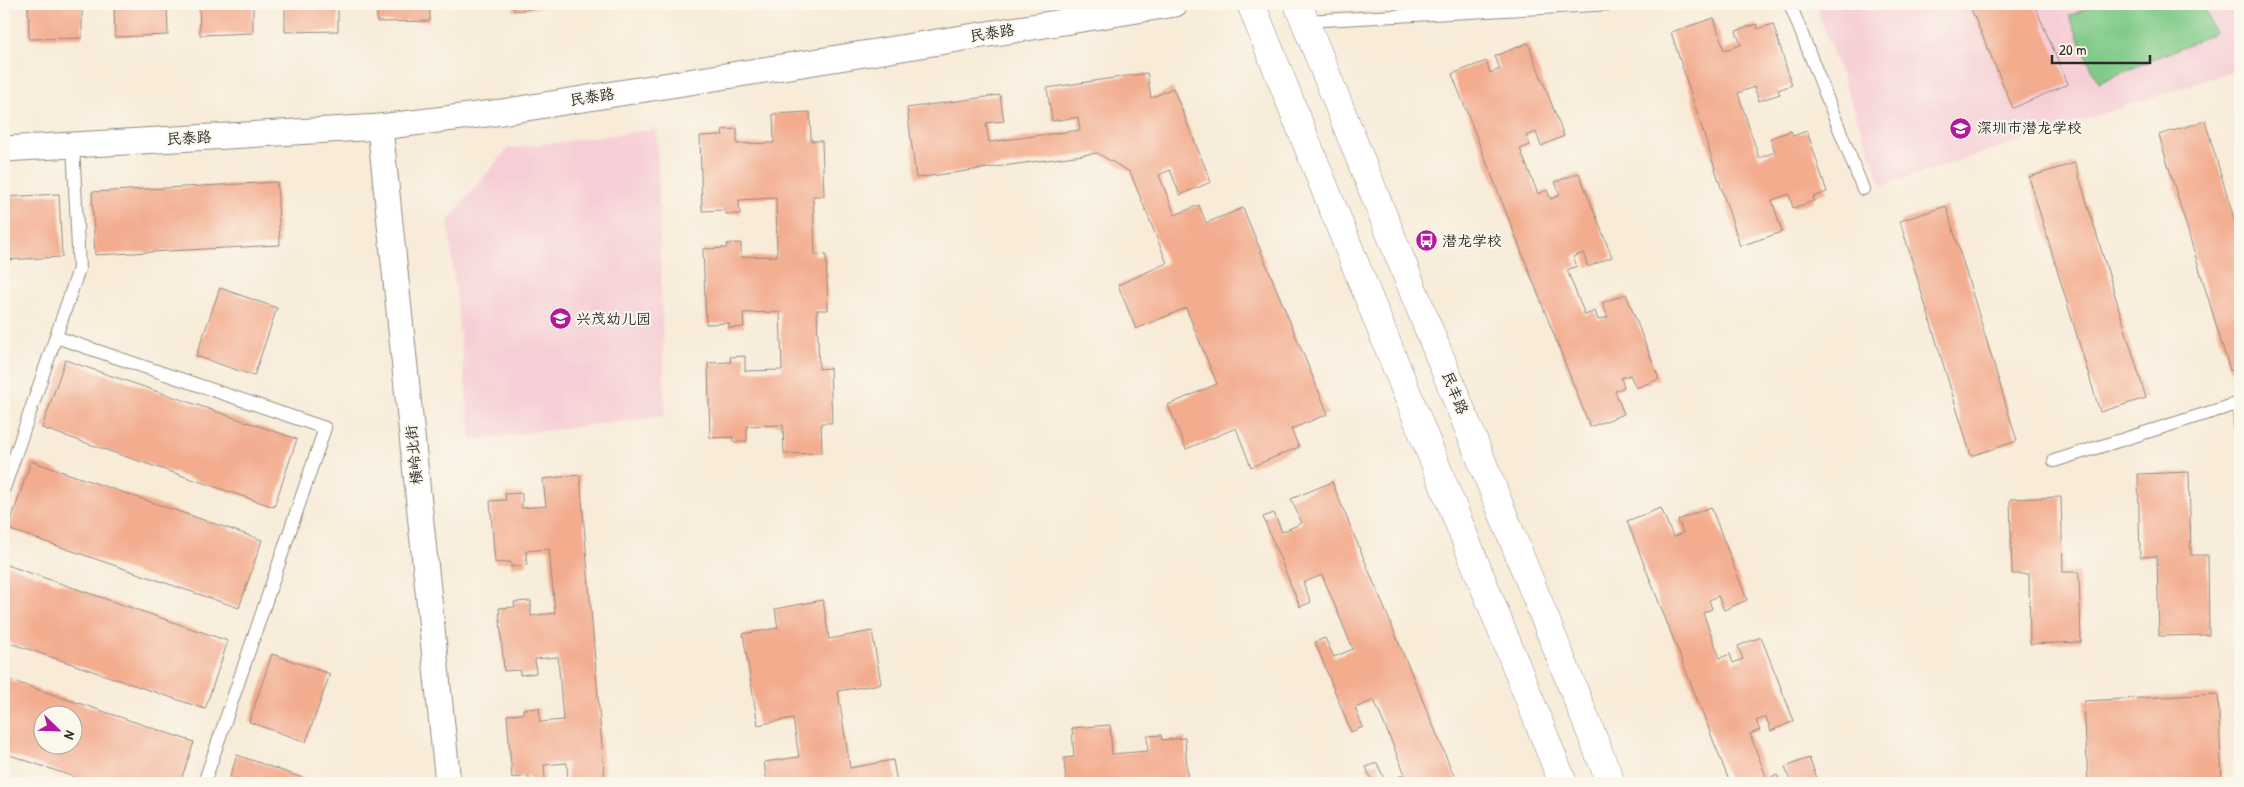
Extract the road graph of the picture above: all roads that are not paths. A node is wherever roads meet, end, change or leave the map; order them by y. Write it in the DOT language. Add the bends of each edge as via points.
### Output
graph roads {
  1 [pos="1175,4"];
  2 [pos="1251,4"];
  3 [pos="1611,4"];
  4 [pos="1790,4"];
  5 [pos="1301,13"];
  6 [pos="380,127"];
  7 [pos="73,144"];
  8 [pos="4,149"];
  9 [pos="1863,189"];
  10 [pos="56,337"];
  11 [pos="2240,404"];
  12 [pos="2240,427"];
  13 [pos="2054,461"];
  14 [pos="4,488"];
  15 [pos="204,783"];
  16 [pos="448,783"];
  17 [pos="1563,783"];
  18 [pos="1611,783"];
  1 -- 6 [label="street, 民泰路" via="502,112"];
  2 -- 17 [label="main road"];
  3 -- 5 [label="lane"];
  4 -- 9 [label="lane"];
  5 -- 18 [label="main road, 民丰路"];
  6 -- 7 [label="street, 民泰路"];
  6 -- 16 [label="street, 横岭北街"];
  7 -- 8 [label="street, 民泰路"];
  7 -- 10 [label="lane" via="79,268"];
  10 -- 14 [label="lane"];
  10 -- 15 [label="lane" via="325,428"];
  11 -- 12 [label="lane"];
  11 -- 13 [label="lane"];
}
